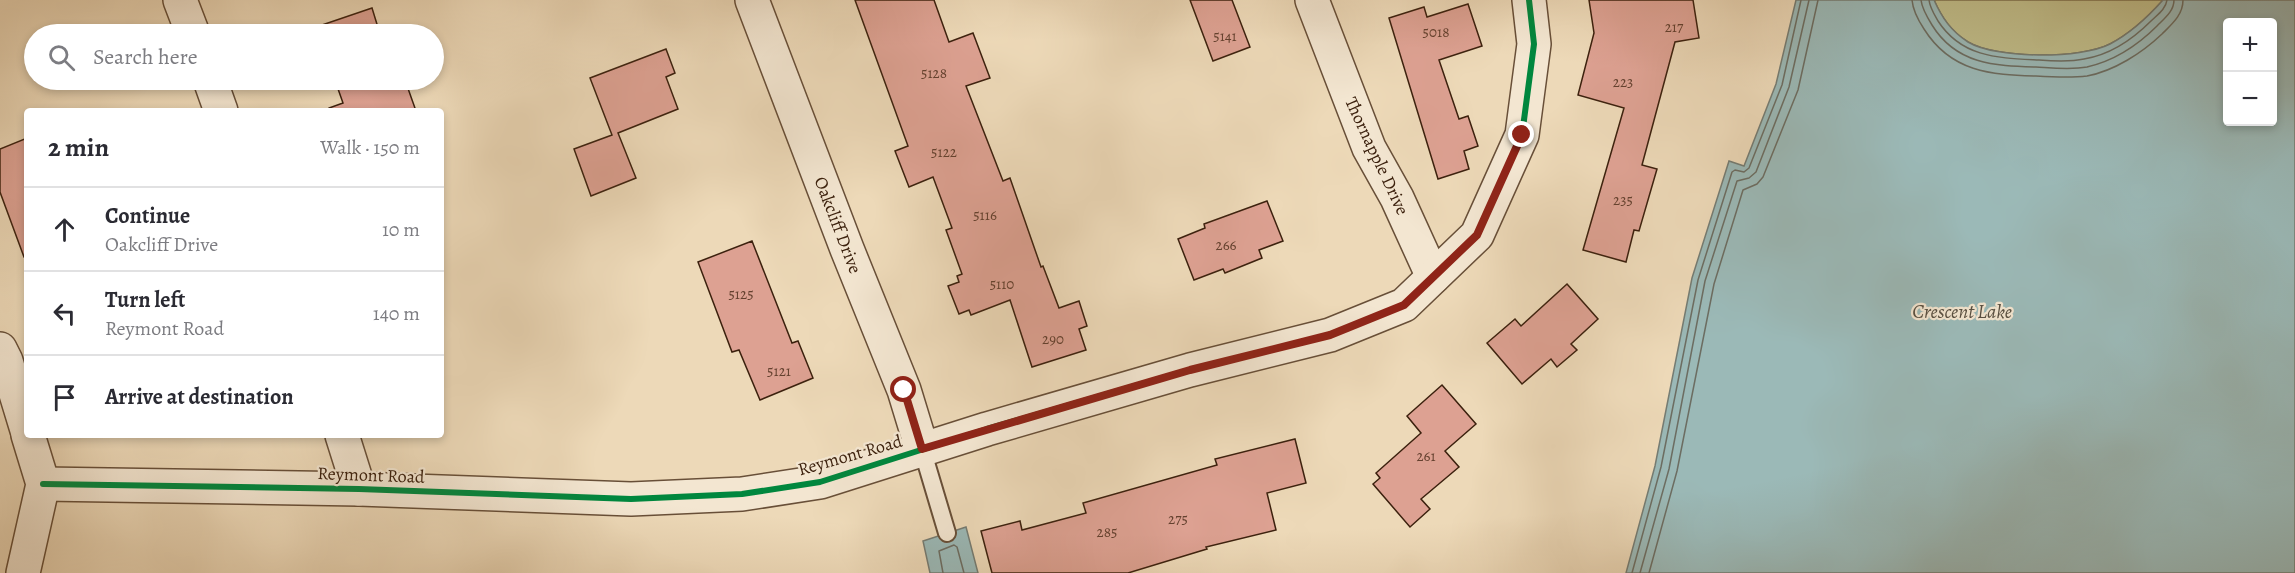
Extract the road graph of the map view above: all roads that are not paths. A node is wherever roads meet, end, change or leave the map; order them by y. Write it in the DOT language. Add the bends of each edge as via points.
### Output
graph roads {
  1 [pos="180,0"];
  2 [pos="752,0"];
  3 [pos="1312,0"];
  4 [pos="1529,0"];
  5 [pos="189,24"];
  6 [pos="214,90"];
  7 [pos="220,108"];
  8 [pos="1433,277"];
  9 [pos="0,349"];
  10 [pos="24,420"];
  11 [pos="29,438"];
  12 [pos="343,438"];
  13 [pos="922,449"];
  14 [pos="43,483"];
  15 [pos="359,489"];
  16 [pos="947,533"];
  17 [pos="23,573"];
  1 -- 5 [label="street"];
  2 -- 13 [label="street, Oakcliff Drive" via="904,390"];
  3 -- 8 [label="street, Thornapple Drive" via="1369,148"];
  4 -- 8 [label="street, Reymont Road" via="1534,44 1522,135 1477,235"];
  6 -- 7 [label="street"];
  8 -- 13 [label="street, Reymont Road" via="1404,305 1330,335 1190,370"];
  9 -- 10 [label="street"];
  11 -- 14 [label="street"];
  12 -- 15 [label="street"];
  13 -- 15 [label="street, Reymont Road" via="820,482 742,494 631,499"];
  13 -- 16 [label="lane"];
  14 -- 15 [label="street, Reymont Road"];
  14 -- 17 [label="street"];
}
